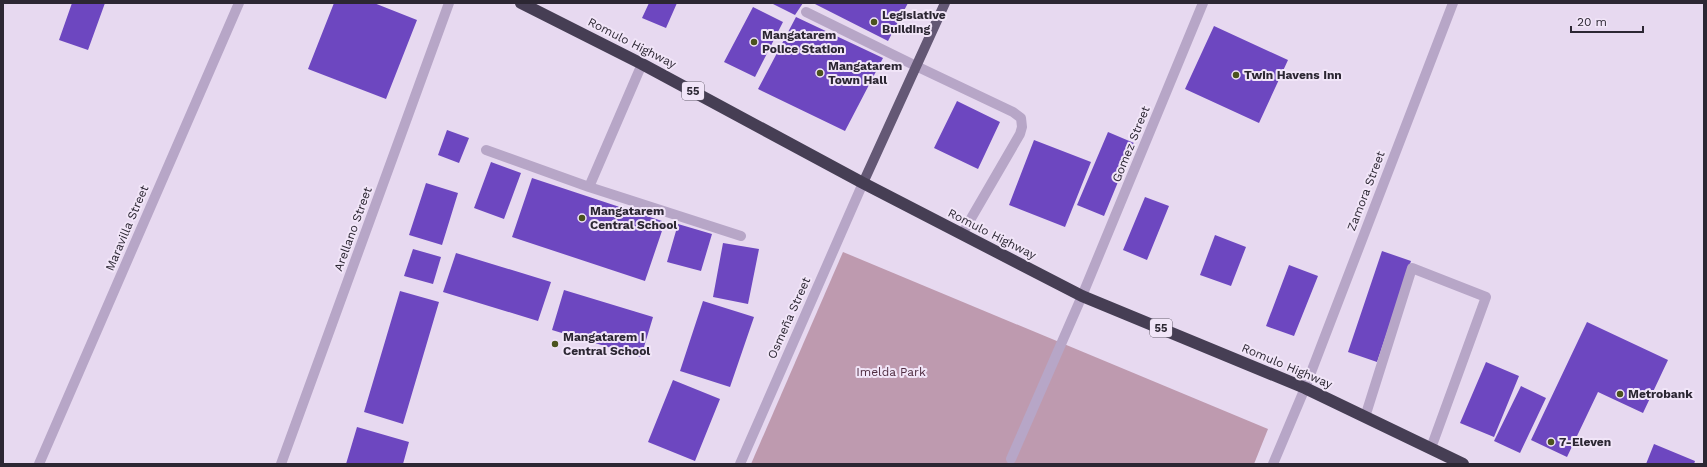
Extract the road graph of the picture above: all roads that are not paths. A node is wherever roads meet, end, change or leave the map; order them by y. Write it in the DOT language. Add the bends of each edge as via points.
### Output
graph roads {
  1 [pos="239,3"];
  2 [pos="449,3"];
  3 [pos="521,3"];
  4 [pos="945,3"];
  5 [pos="1203,3"];
  6 [pos="1453,3"];
  7 [pos="806,12"];
  8 [pos="642,64"];
  9 [pos="916,66"];
  10 [pos="486,150"];
  11 [pos="863,183"];
  12 [pos="589,187"];
  13 [pos="962,234"];
  14 [pos="741,236"];
  15 [pos="1082,296"];
  16 [pos="1304,388"];
  17 [pos="1365,417"];
  18 [pos="1431,448"];
  19 [pos="1011,459"];
  20 [pos="39,464"];
  21 [pos="281,464"];
  22 [pos="740,464"];
  23 [pos="1273,464"];
  24 [pos="1464,464"];
  1 -- 20 [label="street, Maravilla Street"];
  2 -- 21 [label="street, Arellano Street"];
  3 -- 8 [label="highway, Romulo Highway / 55"];
  4 -- 9 [label="main road"];
  5 -- 15 [label="street, Gomez Street"];
  6 -- 16 [label="street, Zamora Street"];
  7 -- 9 [label="street"];
  8 -- 11 [label="highway, Romulo Highway / 55"];
  8 -- 12 [label="street"];
  9 -- 11 [label="main road"];
  9 -- 13 [label="street" via="1021,118 1020,134"];
  10 -- 12 [label="street"];
  11 -- 13 [label="highway, Romulo Highway / 55"];
  11 -- 22 [label="street, Osmeña Street"];
  12 -- 14 [label="street"];
  13 -- 15 [label="highway, Romulo Highway / 55"];
  15 -- 16 [label="highway, Romulo Highway / 55"];
  15 -- 19 [label="street, Gomez Street"];
  16 -- 17 [label="highway, Romulo Highway / 55"];
  16 -- 23 [label="street, Zamora Street"];
  17 -- 18 [label="highway, Romulo Highway / 55"];
  17 -- 18 [label="street" via="1412,268 1486,297"];
  18 -- 24 [label="highway, Romulo Highway / 55"];
}
